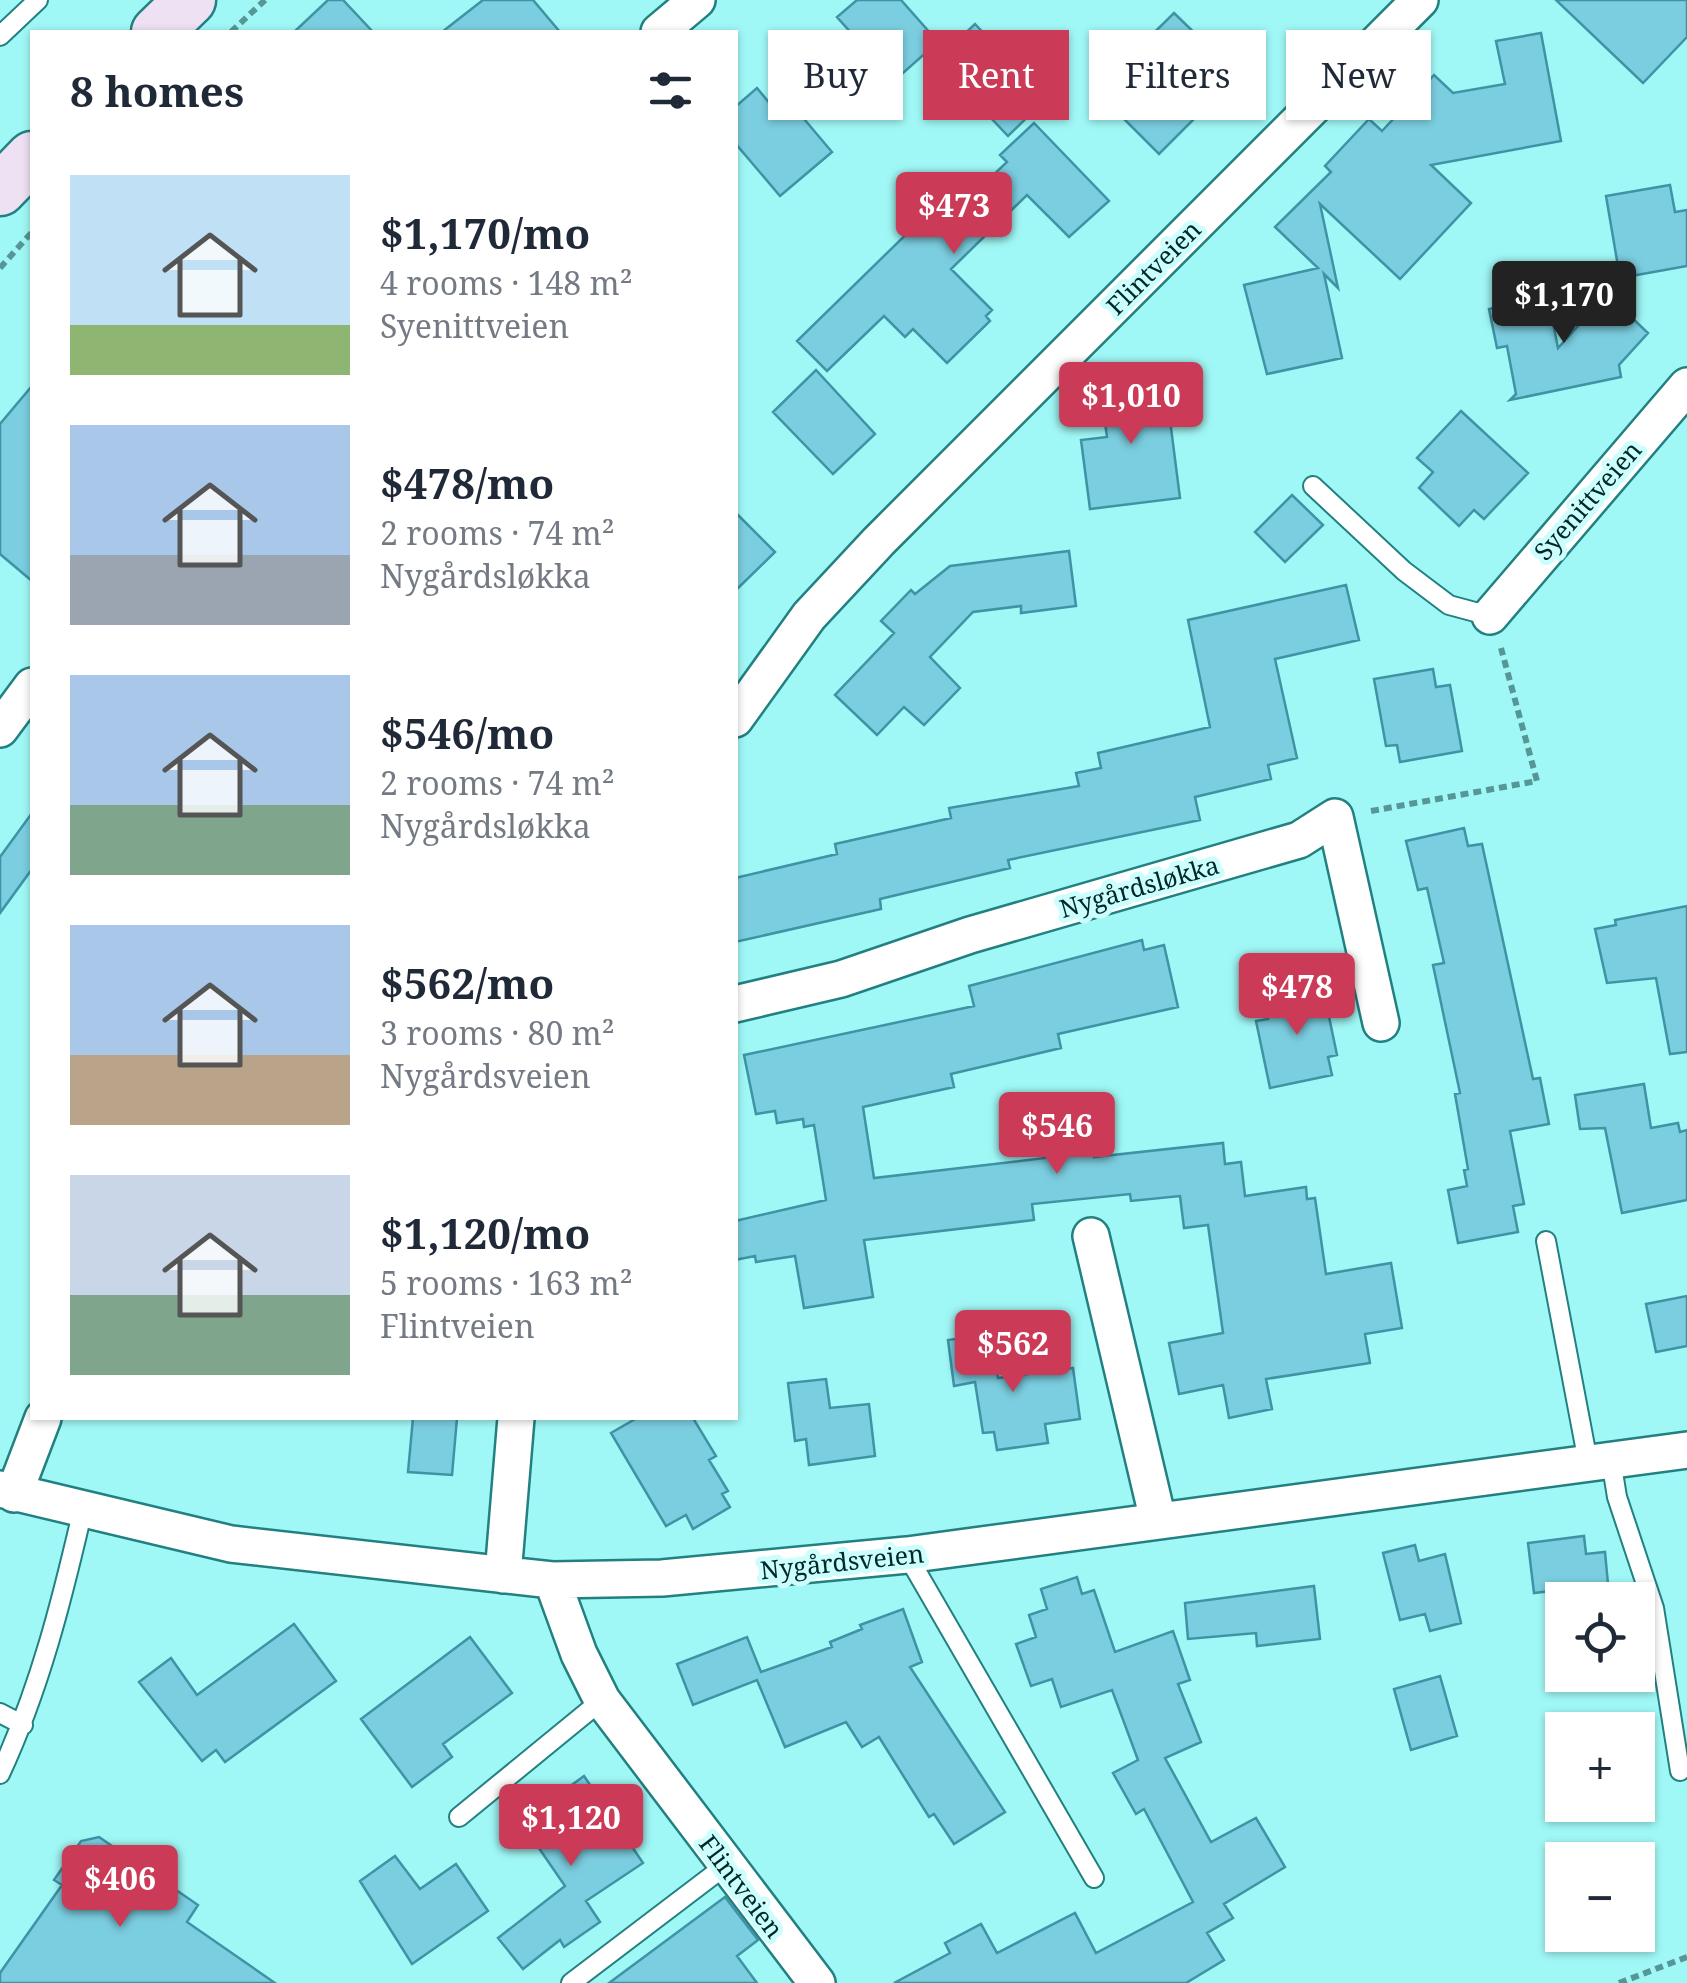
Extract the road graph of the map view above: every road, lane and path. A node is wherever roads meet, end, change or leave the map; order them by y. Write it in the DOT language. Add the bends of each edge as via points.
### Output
graph roads {
  1 [pos="38,0"];
  2 [pos="190,0"];
  3 [pos="265,0"];
  4 [pos="697,0"];
  5 [pos="1420,0"];
  6 [pos="159,30"];
  7 [pos="233,30"];
  8 [pos="662,30"];
  9 [pos="0,36"];
  10 [pos="30,159"];
  11 [pos="0,190"];
  12 [pos="30,234"];
  13 [pos="0,268"];
  14 [pos="1687,386"];
  15 [pos="1313,486"];
  16 [pos="1490,616"];
  17 [pos="30,689"];
  18 [pos="738,715"];
  19 [pos="0,728"];
  20 [pos="1335,817"];
  21 [pos="738,1003"];
  22 [pos="1381,1023"];
  23 [pos="1091,1236"];
  24 [pos="1546,1241"];
  25 [pos="42,1420"];
  26 [pos="516,1420"];
  27 [pos="1687,1450"];
  28 [pos="1599,1461"];
  29 [pos="7,1492"];
  30 [pos="83,1508"];
  31 [pos="1158,1520"];
  32 [pos="907,1555"];
  33 [pos="502,1576"];
  34 [pos="552,1580"];
  35 [pos="602,1700"];
  36 [pos="0,1713"];
  37 [pos="23,1724"];
  38 [pos="1680,1771"];
  39 [pos="0,1774"];
  40 [pos="459,1817"];
  41 [pos="725,1866"];
  42 [pos="1094,1878"];
  43 [pos="1687,1957"];
  44 [pos="571,1983"];
  45 [pos="816,1983"];
  46 [pos="1619,1983"];
  1 -- 9 [label="lane"];
  2 -- 6 [label="main road"];
  3 -- 7 [label="path"];
  4 -- 8 [label="street"];
  5 -- 18 [label="street, Flintveien" via="879,541 809,616"];
  10 -- 11 [label="main road"];
  12 -- 13 [label="path"];
  14 -- 16 [label="street, Syenittveien"];
  15 -- 16 [label="lane" via="1434,594"];
  16 -- 20 [label="path" via="1537,781"];
  17 -- 19 [label="street"];
  20 -- 21 [label="street, Nygårdsløkka" via="1300,840 841,979"];
  20 -- 22 [label="street"];
  23 -- 31 [label="street"];
  24 -- 28 [label="lane"];
  25 -- 29 [label="street"];
  26 -- 33 [label="street"];
  27 -- 28 [label="street, Nygårdsveien"];
  28 -- 31 [label="street, Nygårdsveien"];
  28 -- 38 [label="lane" via="1654,1608"];
  29 -- 30 [label="street, Nygårdsveien"];
  30 -- 33 [label="street, Nygårdsveien" via="232,1544"];
  30 -- 37 [label="lane" via="57,1624"];
  31 -- 32 [label="street, Nygårdsveien"];
  32 -- 34 [label="street, Nygårdsveien" via="662,1578"];
  32 -- 42 [label="lane"];
  33 -- 34 [label="street, Nygårdsveien"];
  34 -- 35 [label="street, Flintveien"];
  35 -- 40 [label="lane"];
  35 -- 41 [label="street, Flintveien"];
  36 -- 37 [label="lane"];
  37 -- 39 [label="lane"];
  41 -- 44 [label="lane"];
  41 -- 45 [label="street, Flintveien"];
  43 -- 46 [label="path"];
}
